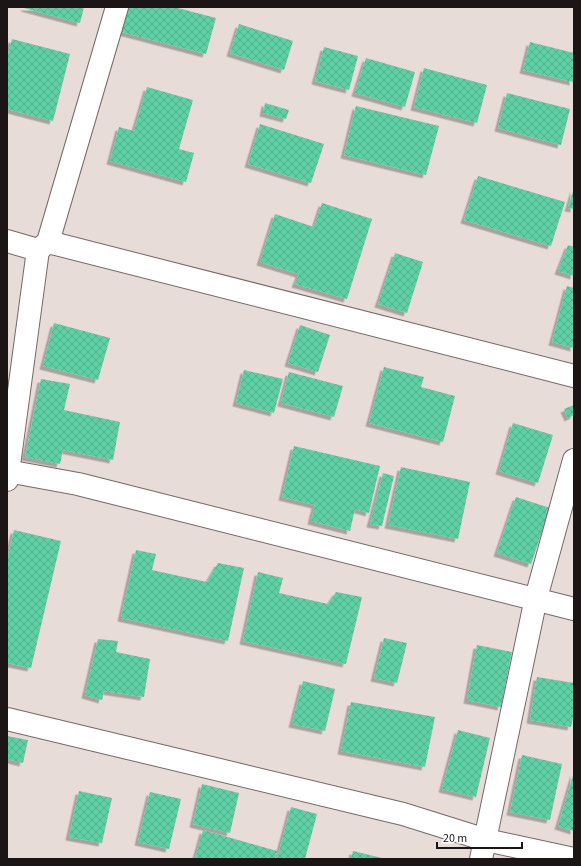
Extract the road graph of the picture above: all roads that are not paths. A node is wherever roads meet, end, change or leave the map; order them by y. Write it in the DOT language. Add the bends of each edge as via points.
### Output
graph roads {
  1 [pos="117,7"];
  2 [pos="7,241"];
  3 [pos="43,246"];
  4 [pos="574,376"];
  5 [pos="574,460"];
  6 [pos="8,474"];
  7 [pos="536,598"];
  8 [pos="574,608"];
  9 [pos="7,719"];
  10 [pos="483,849"];
  11 [pos="574,858"];
  1 -- 3 [label="street"];
  2 -- 3 [label="street"];
  3 -- 4 [label="street"];
  3 -- 6 [label="street"];
  5 -- 7 [label="street"];
  6 -- 7 [label="street" via="78,484"];
  7 -- 8 [label="street"];
  7 -- 10 [label="street"];
  9 -- 10 [label="street" via="403,814"];
  10 -- 11 [label="street"];
}
